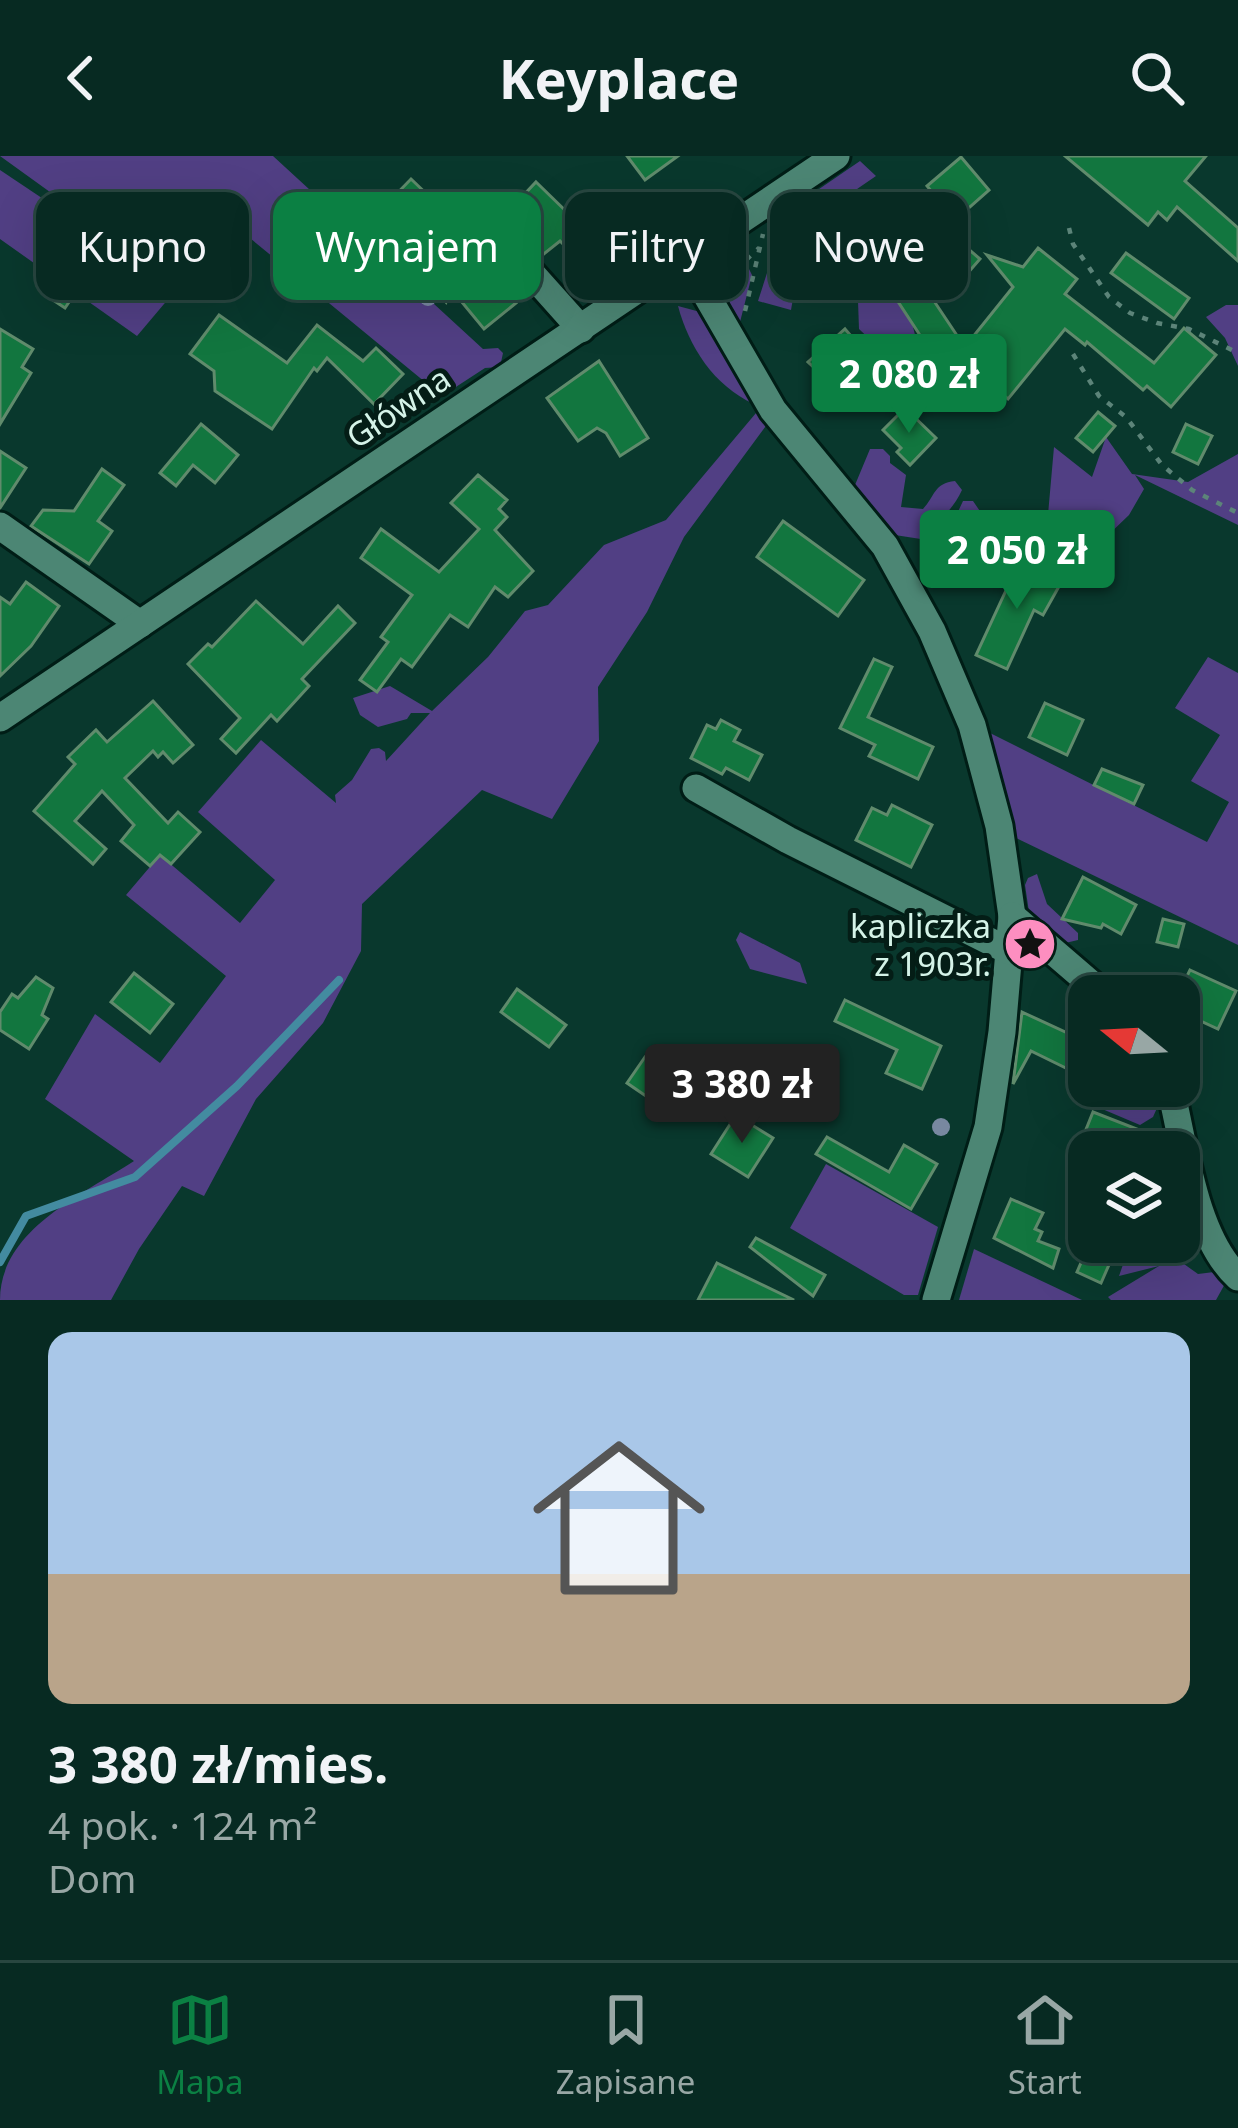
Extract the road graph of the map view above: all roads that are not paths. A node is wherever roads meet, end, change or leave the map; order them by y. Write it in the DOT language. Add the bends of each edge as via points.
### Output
graph roads {
  1 [pos="836,156"];
  2 [pos="746,217"];
  3 [pos="541,284"];
  4 [pos="623,300"];
  5 [pos="710,300"];
  6 [pos="581,328"];
  7 [pos="0,526"];
  8 [pos="140,623"];
  9 [pos="0,718"];
  10 [pos="696,788"];
  11 [pos="1012,916"];
  12 [pos="1010,951"];
  13 [pos="1081,975"];
  14 [pos="1175,1107"];
  15 [pos="1238,1277"];
  16 [pos="937,1300"];
  1 -- 2 [label="street, Główna"];
  3 -- 6 [label="street"];
  4 -- 6 [label="street, Główna"];
  5 -- 11 [label="street" via="773,410 885,546 932,632 971,725 999,826"];
  6 -- 8 [label="street, Główna"];
  7 -- 8 [label="street"];
  8 -- 9 [label="street, Główna"];
  10 -- 12 [label="street"];
  11 -- 12 [label="street"];
  11 -- 13 [label="street"];
  12 -- 16 [label="street" via="988,1127"];
  14 -- 15 [label="street" via="1200,1209 1220,1261"];
}
